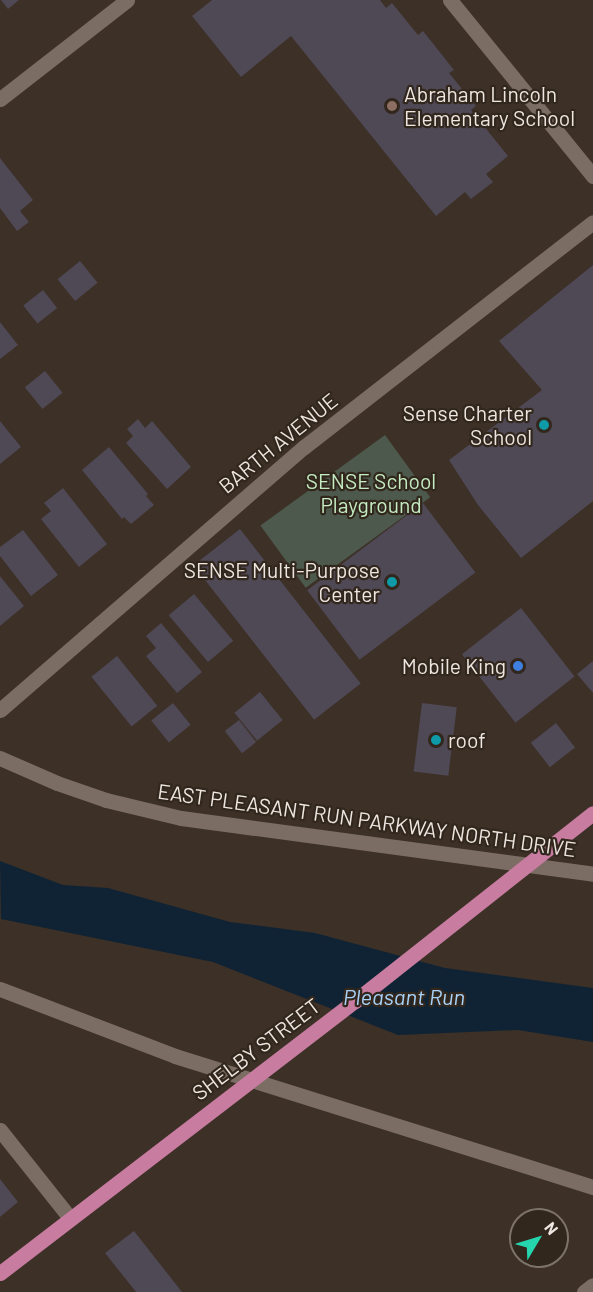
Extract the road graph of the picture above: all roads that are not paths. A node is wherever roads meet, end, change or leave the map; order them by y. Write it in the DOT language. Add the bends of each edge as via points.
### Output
graph roads {
  1 [pos="127,0"];
  2 [pos="450,0"];
  3 [pos="0,99"];
  4 [pos="593,176"];
  5 [pos="593,222"];
  6 [pos="0,710"];
  7 [pos="0,758"];
  8 [pos="593,813"];
  9 [pos="527,865"];
  10 [pos="593,874"];
  11 [pos="0,989"];
  12 [pos="249,1081"];
  13 [pos="0,1130"];
  14 [pos="593,1187"];
  15 [pos="70,1218"];
  16 [pos="0,1273"];
  17 [pos="593,1285"];
  18 [pos="584,1292"];
  1 -- 3 [label="street"];
  2 -- 4 [label="street"];
  5 -- 6 [label="street, BARTH AVENUE" via="304,447"];
  7 -- 9 [label="street, EAST PLEASANT RUN PARKWAY NORTH DRIVE" via="106,800 181,818"];
  8 -- 9 [label="main road, SHELBY STREET"];
  9 -- 10 [label="street, EAST PLEASANT RUN PARKWAY NORTH DRIVE"];
  9 -- 12 [label="main road, SHELBY STREET"];
  11 -- 12 [label="street"];
  12 -- 14 [label="street"];
  12 -- 15 [label="main road, SHELBY STREET"];
  13 -- 15 [label="street"];
  15 -- 16 [label="main road, SHELBY STREET"];
  17 -- 18 [label="street"];
}
